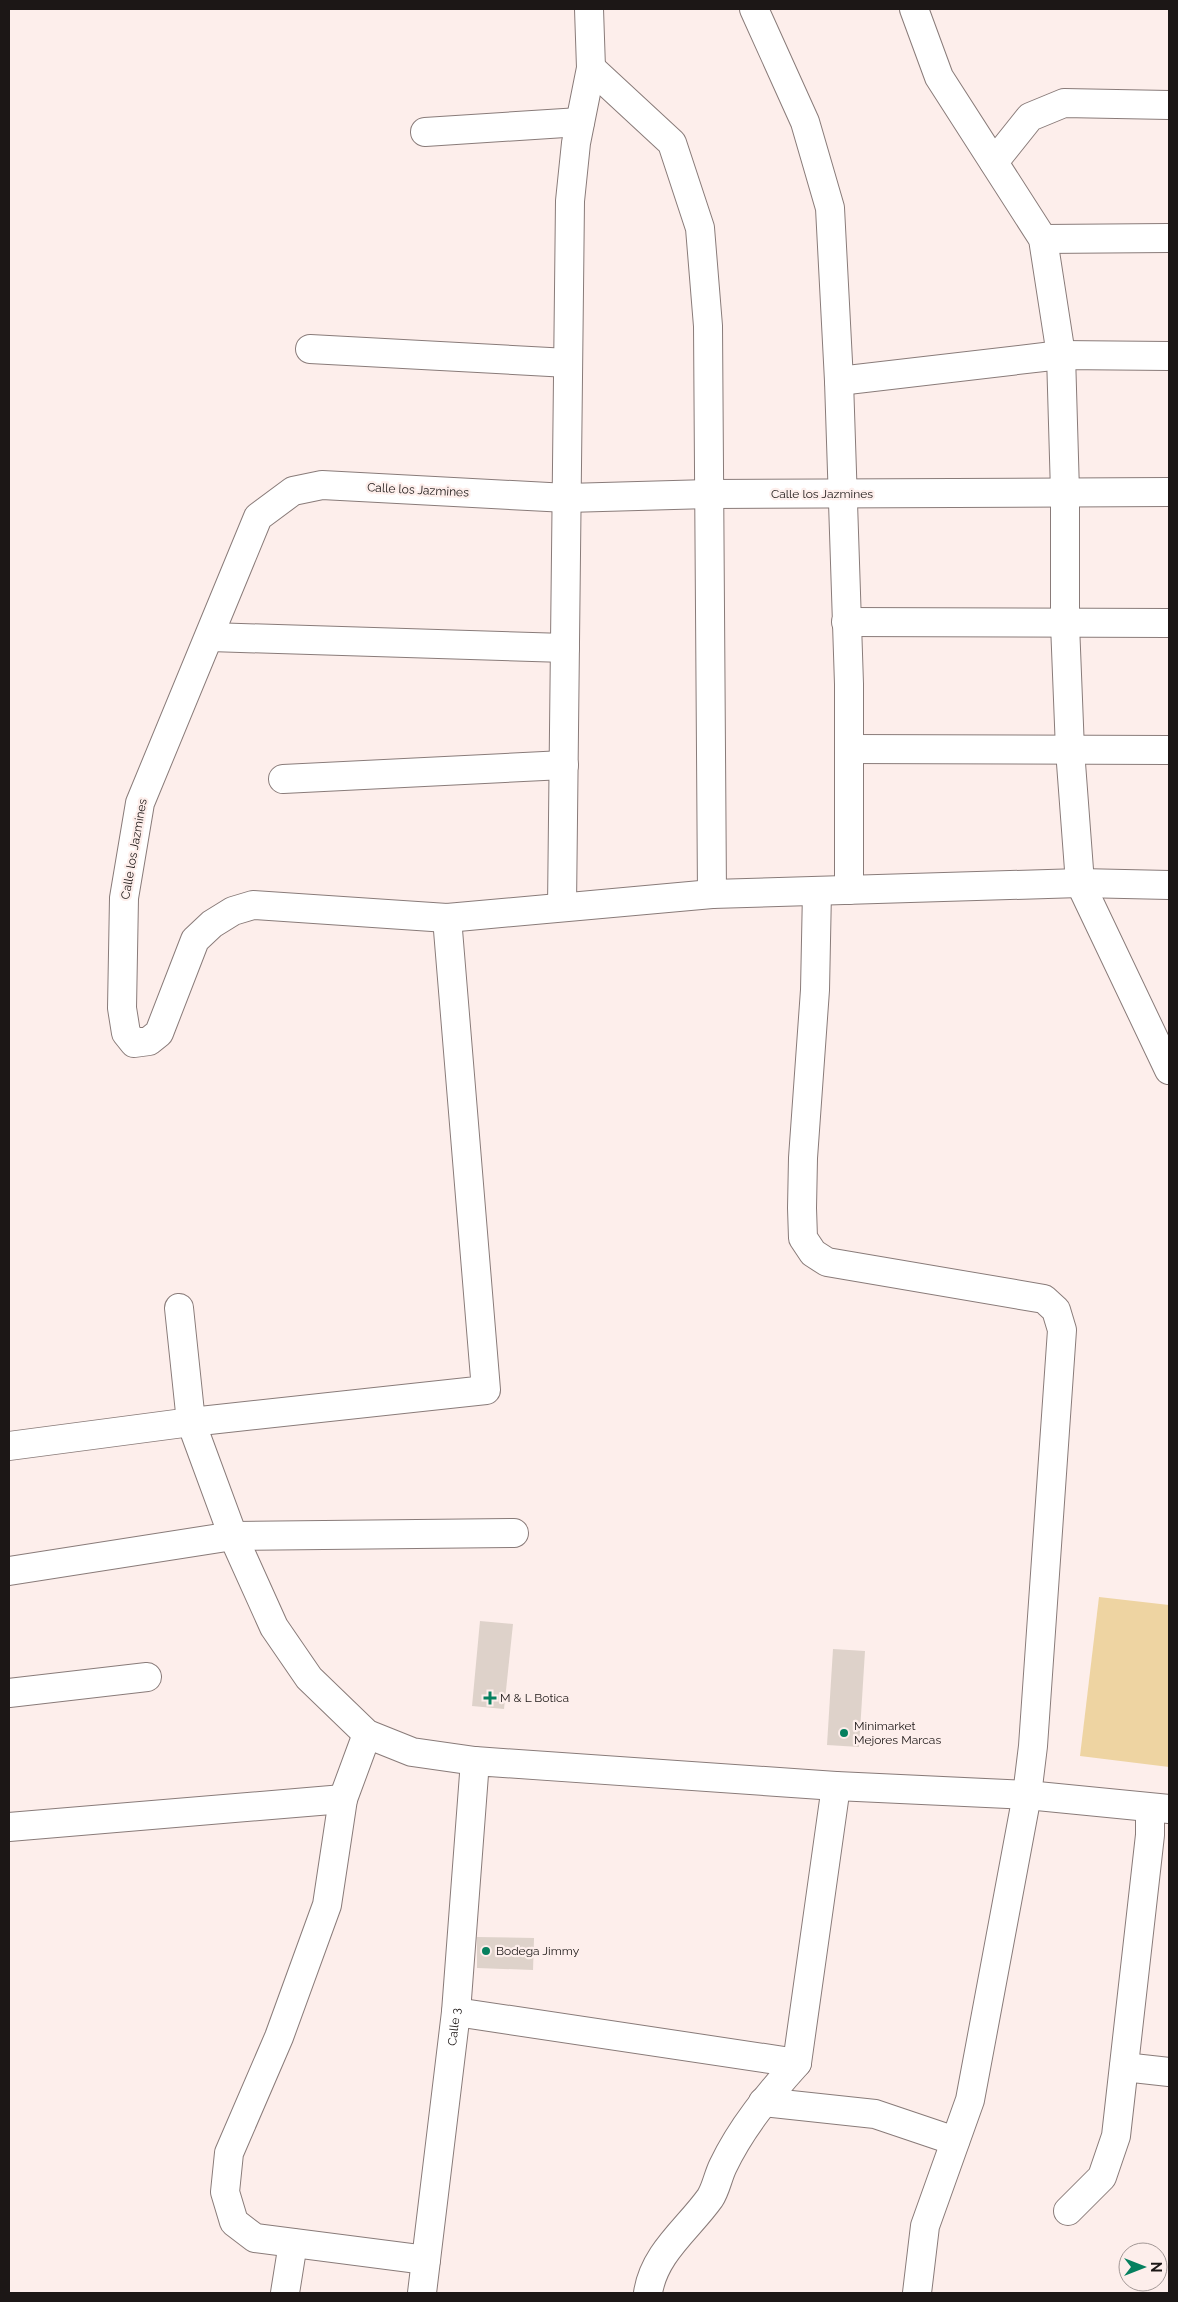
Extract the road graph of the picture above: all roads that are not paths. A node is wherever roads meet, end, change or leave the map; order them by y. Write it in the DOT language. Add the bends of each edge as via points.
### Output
graph roads {
  1 [pos="589,9"];
  2 [pos="754,9"];
  3 [pos="914,9"];
  4 [pos="591,68"];
  5 [pos="1169,105"];
  6 [pos="580,122"];
  7 [pos="424,132"];
  8 [pos="994,162"];
  9 [pos="1169,238"];
  10 [pos="1043,240"];
  11 [pos="310,348"];
  12 [pos="1061,355"];
  13 [pos="1169,356"];
  14 [pos="568,363"];
  15 [pos="839,381"];
  16 [pos="1065,492"];
  17 [pos="1169,492"];
  18 [pos="709,494"];
  19 [pos="842,494"];
  20 [pos="567,498"];
  21 [pos="846,622"];
  22 [pos="1169,623"];
  23 [pos="1065,624"];
  24 [pos="210,637"];
  25 [pos="565,648"];
  26 [pos="849,749"];
  27 [pos="1070,750"];
  28 [pos="1169,750"];
  29 [pos="564,765"];
  30 [pos="283,779"];
  31 [pos="1080,883"];
  32 [pos="1169,886"];
  33 [pos="849,890"];
  34 [pos="817,891"];
  35 [pos="712,894"];
  36 [pos="562,907"];
  37 [pos="447,918"];
  38 [pos="1169,1070"];
  39 [pos="179,1308"];
  40 [pos="191,1422"];
  41 [pos="9,1446"];
  42 [pos="514,1533"];
  43 [pos="233,1536"];
  44 [pos="9,1571"];
  45 [pos="147,1677"];
  46 [pos="9,1693"];
  47 [pos="366,1734"];
  48 [pos="475,1761"];
  49 [pos="836,1786"];
  50 [pos="1027,1794"];
  51 [pos="343,1799"];
  52 [pos="1160,1809"];
  53 [pos="9,1827"];
  54 [pos="456,2012"];
  55 [pos="797,2063"];
  56 [pos="1124,2067"];
  57 [pos="1169,2072"];
  58 [pos="763,2102"];
  59 [pos="955,2141"];
  60 [pos="1068,2210"];
  61 [pos="293,2243"];
  62 [pos="426,2260"];
  63 [pos="285,2293"];
  64 [pos="422,2293"];
  65 [pos="648,2293"];
  66 [pos="917,2293"];
  1 -- 4 [label="street"];
  2 -- 15 [label="street" via="805,122 830,208"];
  3 -- 8 [label="street" via="939,77"];
  4 -- 6 [label="street"];
  4 -- 18 [label="street" via="672,144 700,228 708,326"];
  5 -- 8 [label="street" via="1064,103 1030,117"];
  6 -- 7 [label="street"];
  6 -- 14 [label="street" via="570,201"];
  8 -- 10 [label="street"];
  9 -- 10 [label="street"];
  10 -- 12 [label="street"];
  11 -- 14 [label="street"];
  12 -- 13 [label="street"];
  12 -- 15 [label="street"];
  12 -- 16 [label="street"];
  14 -- 20 [label="street"];
  15 -- 19 [label="street"];
  16 -- 17 [label="street, Calle los Jazmines"];
  16 -- 19 [label="street, Calle los Jazmines"];
  16 -- 23 [label="street"];
  18 -- 19 [label="street, Calle los Jazmines"];
  18 -- 20 [label="street, Calle los Jazmines"];
  18 -- 35 [label="street"];
  19 -- 21 [label="street"];
  20 -- 24 [label="street, Calle los Jazmines" via="322,485 293,491 258,517"];
  20 -- 25 [label="street"];
  21 -- 23 [label="street"];
  21 -- 26 [label="street"];
  22 -- 23 [label="street"];
  23 -- 27 [label="street"];
  24 -- 25 [label="street"];
  24 -- 37 [label="street, Calle los Jazmines" via="140,803 124,898 122,1008 126,1033 134,1043 149,1041 160,1033 195,940 233,911 253,905"];
  25 -- 29 [label="street"];
  26 -- 27 [label="street"];
  26 -- 33 [label="street"];
  27 -- 28 [label="street"];
  27 -- 31 [label="street"];
  29 -- 30 [label="street"];
  29 -- 36 [label="street"];
  31 -- 32 [label="street"];
  31 -- 33 [label="street"];
  31 -- 38 [label="street"];
  33 -- 34 [label="street"];
  34 -- 35 [label="street"];
  34 -- 50 [label="street" via="815,990 803,1158 803,1238 813,1253 827,1262 1044,1299 1056,1310 1062,1330"];
  35 -- 36 [label="street"];
  36 -- 37 [label="street"];
  37 -- 40 [label="street" via="486,1390"];
  39 -- 40 [label="street"];
  40 -- 41 [label="street"];
  40 -- 43 [label="street"];
  42 -- 43 [label="street"];
  43 -- 44 [label="street"];
  43 -- 47 [label="street" via="274,1627 309,1678"];
  45 -- 46 [label="street"];
  47 -- 48 [label="street" via="412,1752"];
  47 -- 51 [label="street"];
  48 -- 49 [label="street"];
  48 -- 54 [label="street, Calle 3"];
  49 -- 50 [label="street"];
  49 -- 55 [label="street"];
  50 -- 52 [label="street"];
  50 -- 59 [label="street" via="970,2100"];
  51 -- 53 [label="street"];
  51 -- 61 [label="street" via="327,1905 279,2037 229,2153 225,2192 234,2222 255,2238"];
  52 -- 56 [label="street" via="1150,1835"];
  54 -- 55 [label="street"];
  54 -- 62 [label="street, Calle 3"];
  55 -- 58 [label="street"];
  56 -- 57 [label="street"];
  56 -- 60 [label="street" via="1116,2136 1102,2177"];
  58 -- 59 [label="street" via="874,2114"];
  58 -- 65 [label="street" via="723,2165 711,2196 668,2246"];
  59 -- 66 [label="street" via="925,2226"];
  61 -- 62 [label="street"];
  61 -- 63 [label="street"];
  62 -- 64 [label="street, Calle 3"];
}
